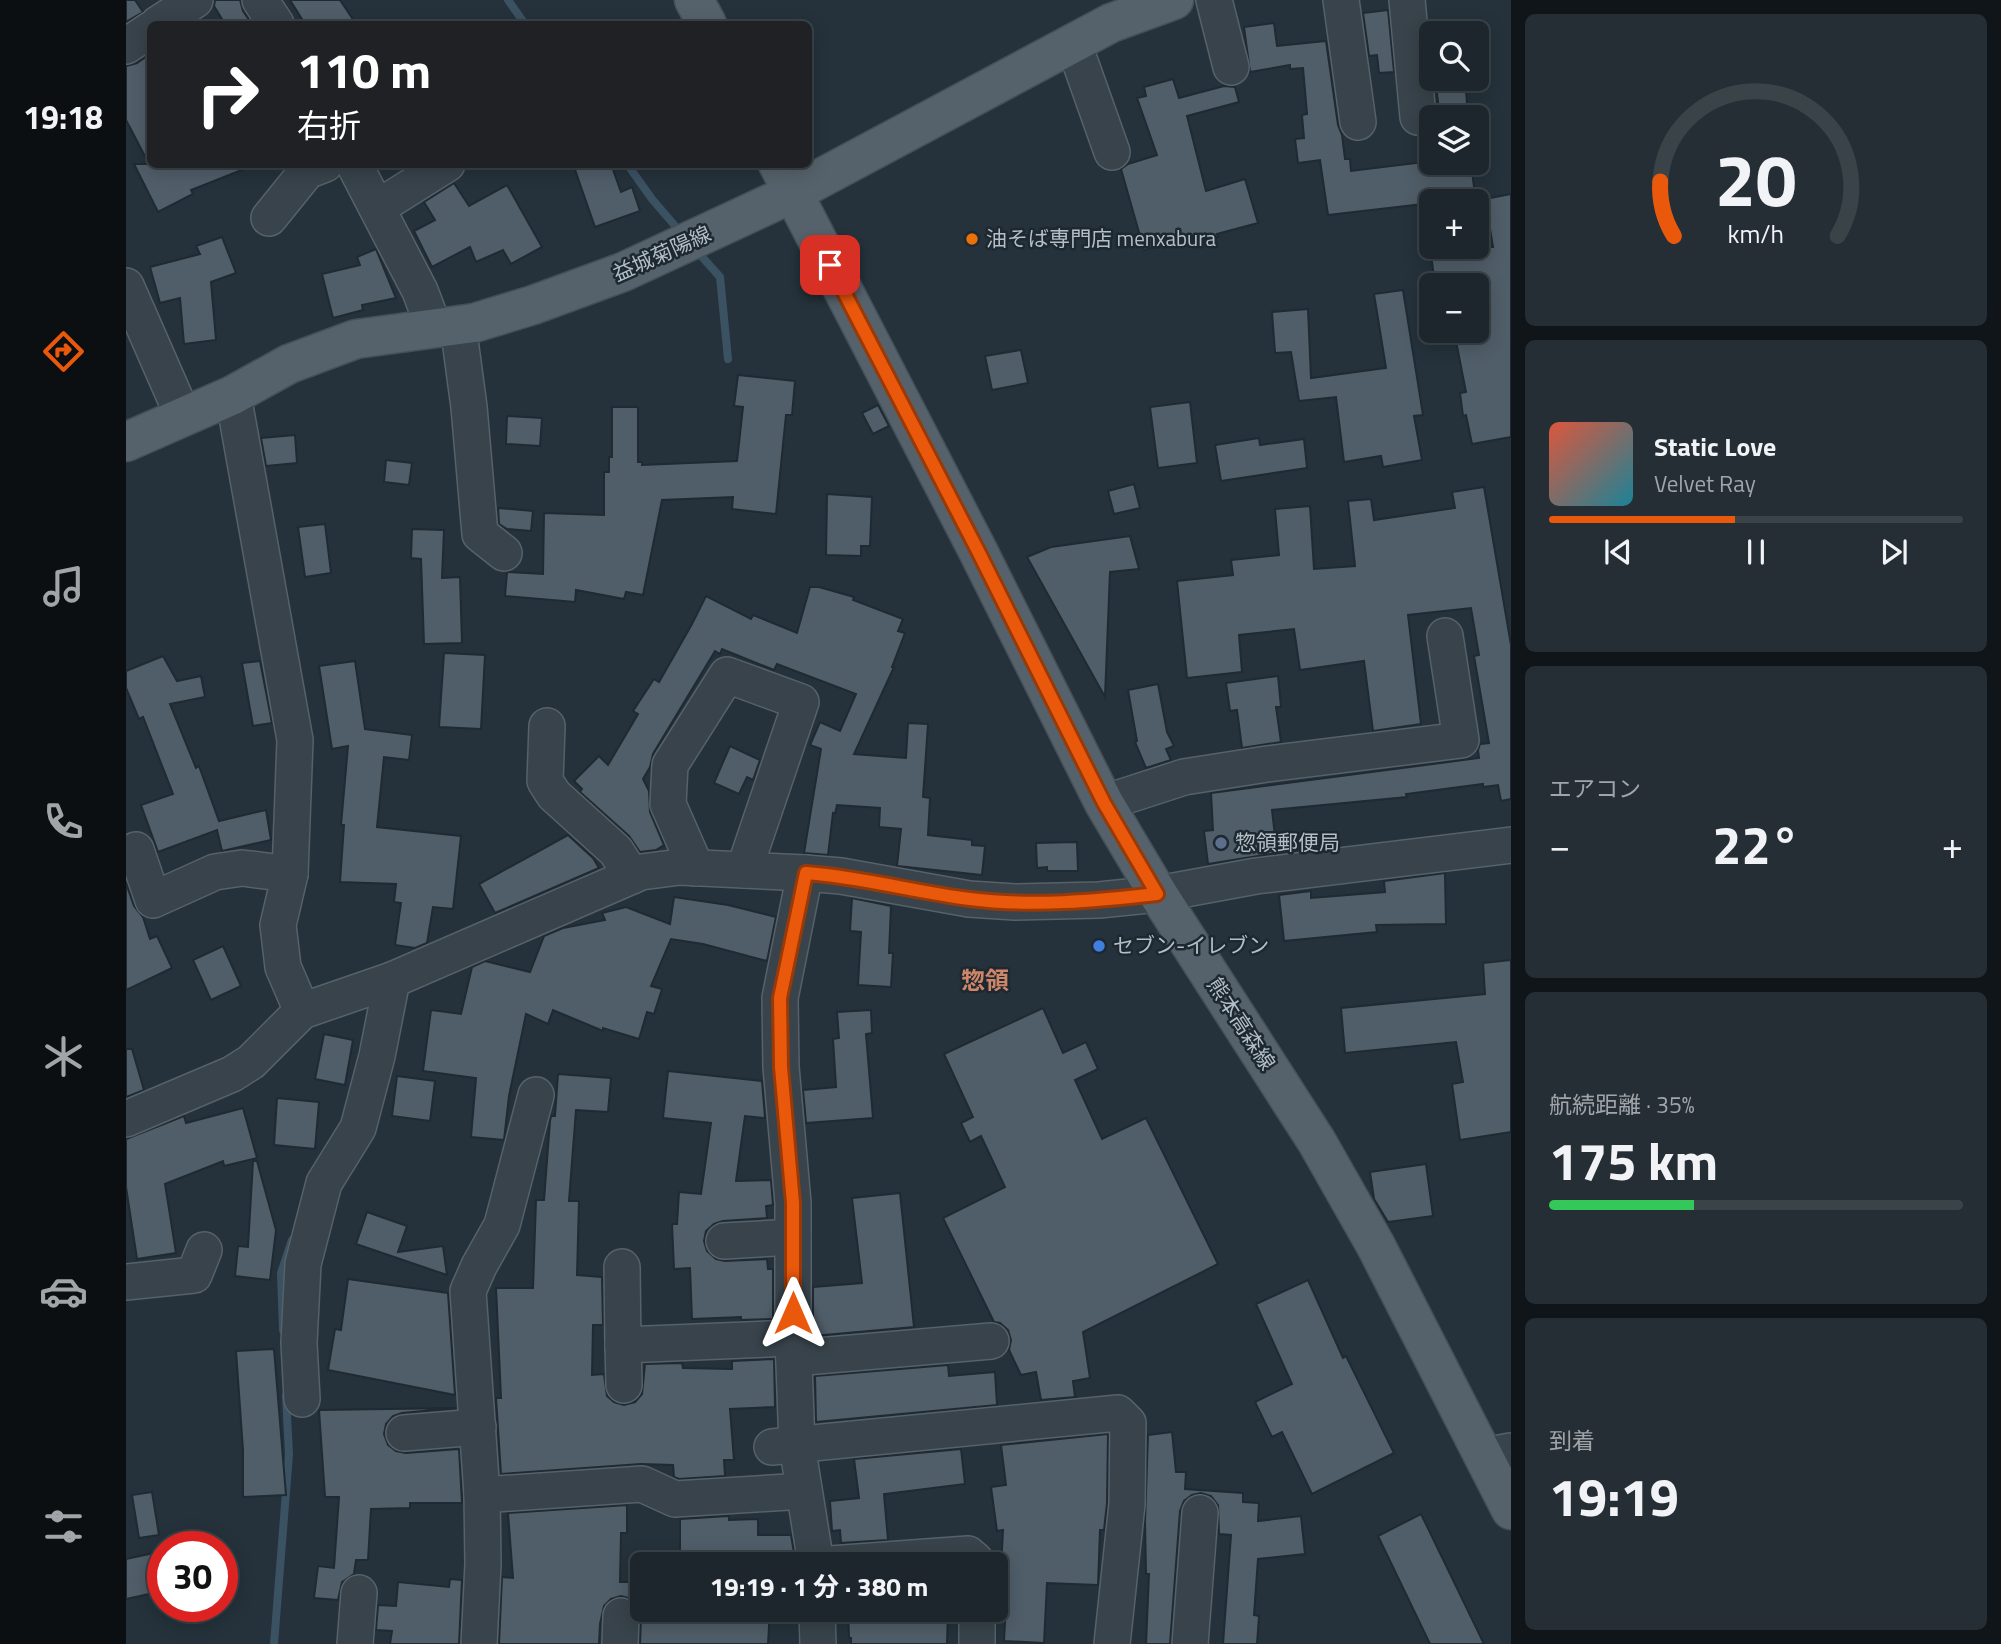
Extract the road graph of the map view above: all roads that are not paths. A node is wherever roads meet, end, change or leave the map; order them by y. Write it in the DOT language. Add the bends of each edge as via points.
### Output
graph roads {
  1 [pos="195,0"];
  2 [pos="260,0"];
  3 [pos="694,0"];
  4 [pos="1174,0"];
  5 [pos="1214,0"];
  6 [pos="1341,0"];
  7 [pos="1407,0"];
  8 [pos="1107,12"];
  9 [pos="163,21"];
  10 [pos="274,21"];
  11 [pos="705,21"];
  12 [pos="1073,42"];
  13 [pos="1231,67"];
  14 [pos="1418,117"];
  15 [pos="1358,122"];
  16 [pos="1112,152"];
  17 [pos="812,166"];
  18 [pos="315,168"];
  19 [pos="356,168"];
  20 [pos="441,168"];
  21 [pos="808,168"];
  22 [pos="785,179"];
  23 [pos="377,208"];
  24 [pos="269,218"];
  25 [pos="126,286"];
  26 [pos="446,326"];
  27 [pos="233,395"];
  28 [pos="183,416"];
  29 [pos="126,442"];
  30 [pos="504,552"];
  31 [pos="1444,636"];
  32 [pos="547,726"];
  33 [pos="1104,803"];
  34 [pos="1511,845"];
  35 [pos="136,850"];
  36 [pos="696,868"];
  37 [pos="744,870"];
  38 [pos="806,873"];
  39 [pos="290,874"];
  40 [pos="632,876"];
  41 [pos="1157,894"];
  42 [pos="392,980"];
  43 [pos="302,1011"];
  44 [pos="536,1095"];
  45 [pos="126,1119"];
  46 [pos="793,1237"];
  47 [pos="724,1241"];
  48 [pos="204,1250"];
  49 [pos="622,1267"];
  50 [pos="126,1282"];
  51 [pos="991,1341"];
  52 [pos="623,1345"];
  53 [pos="794,1348"];
  54 [pos="624,1385"];
  55 [pos="302,1399"];
  56 [pos="478,1427"];
  57 [pos="404,1433"];
  58 [pos="784,1446"];
  59 [pos="1497,1454"];
  60 [pos="804,1491"];
  61 [pos="482,1494"];
  62 [pos="1511,1510"];
  63 [pos="1200,1513"];
  64 [pos="814,1552"];
  65 [pos="359,1593"];
  66 [pos="817,1622"];
  67 [pos="977,1622"];
  68 [pos="355,1644"];
  69 [pos="479,1644"];
  70 [pos="818,1644"];
  71 [pos="977,1644"];
  72 [pos="1112,1644"];
  73 [pos="1190,1644"];
  1 -- 9 [label="street"];
  2 -- 10 [label="street"];
  3 -- 11 [label="main road"];
  4 -- 8 [label="main road, 益城菊陽線"];
  5 -- 13 [label="street"];
  6 -- 15 [label="street"];
  7 -- 14 [label="street"];
  8 -- 12 [label="main road, 益城菊陽線"];
  12 -- 16 [label="street"];
  12 -- 17 [label="main road, 益城菊陽線"];
  18 -- 24 [label="street" via="307,171"];
  19 -- 23 [label="street"];
  20 -- 23 [label="street"];
  21 -- 22 [label="main road, 益城菊陽線"];
  22 -- 26 [label="main road, 益城菊陽線" via="689,243 623,272 533,305 474,323"];
  22 -- 33 [label="main road, 熊本高森線"];
  23 -- 26 [label="street"];
  25 -- 28 [label="street"];
  26 -- 27 [label="main road, 益城菊陽線" via="356,338 289,364"];
  26 -- 30 [label="street" via="472,432 480,534"];
  27 -- 28 [label="main road, 益城菊陽線"];
  27 -- 39 [label="street" via="295,740"];
  28 -- 29 [label="main road, 益城菊陽線"];
  31 -- 33 [label="street" via="1461,740 1184,777"];
  32 -- 40 [label="street" via="545,781 554,795 616,851"];
  33 -- 41 [label="main road, 熊本高森線"];
  34 -- 41 [label="street" via="1256,876"];
  35 -- 39 [label="street" via="153,900 215,872 242,868"];
  36 -- 37 [label="street"];
  36 -- 37 [label="street" via="668,804 670,765 727,675 801,702"];
  36 -- 40 [label="street"];
  37 -- 38 [label="street"];
  38 -- 41 [label="street" via="1014,902"];
  38 -- 46 [label="street" via="780,998"];
  39 -- 43 [label="street" via="278,925 283,967"];
  40 -- 42 [label="street"];
  41 -- 59 [label="main road, 熊本高森線" via="1323,1154"];
  42 -- 43 [label="street"];
  42 -- 55 [label="street" via="358,1128 324,1183 303,1264"];
  43 -- 45 [label="street" via="251,1062 232,1074"];
  44 -- 56 [label="street" via="502,1225 468,1290"];
  46 -- 47 [label="street"];
  46 -- 53 [label="street"];
  48 -- 50 [label="street" via="194,1275"];
  49 -- 52 [label="street"];
  51 -- 53 [label="street"];
  52 -- 53 [label="street"];
  52 -- 54 [label="street"];
  53 -- 58 [label="street"];
  56 -- 57 [label="street"];
  56 -- 61 [label="street"];
  58 -- 60 [label="street"];
  58 -- 72 [label="street" via="1118,1413 1128,1423 1127,1504"];
  59 -- 62 [label="main road, 熊本高森線"];
  60 -- 61 [label="street" via="675,1499 642,1484"];
  60 -- 64 [label="street"];
  61 -- 69 [label="street"];
  63 -- 73 [label="street"];
  65 -- 68 [label="street"];
  66 -- 70 [label="street"];
  67 -- 71 [label="street"];
}
